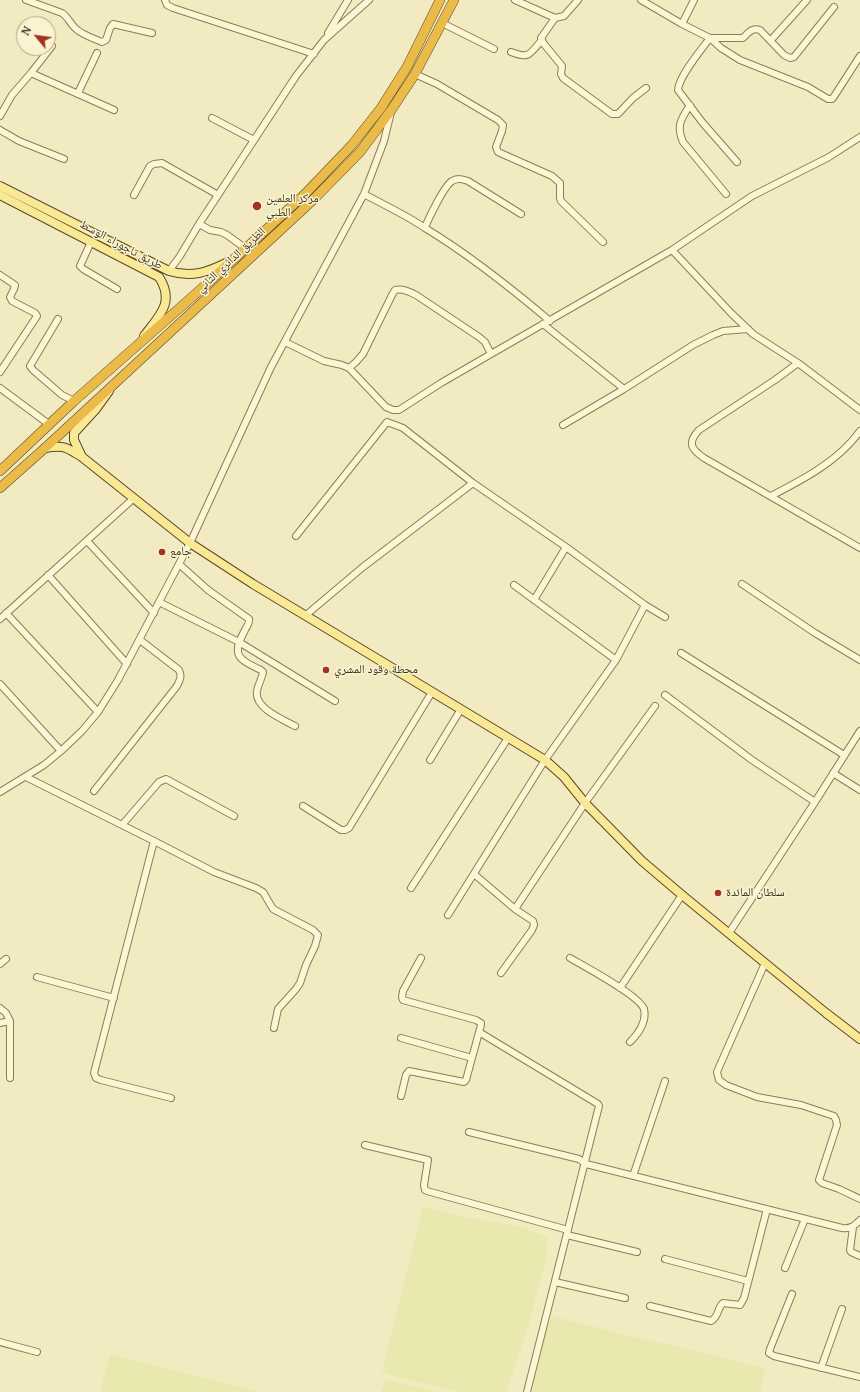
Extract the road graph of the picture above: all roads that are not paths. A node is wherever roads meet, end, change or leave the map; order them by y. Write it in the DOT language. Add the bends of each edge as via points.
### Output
graph roads {
  1 [pos="26,0"];
  2 [pos="165,0"];
  3 [pos="348,0"];
  4 [pos="369,0"];
  5 [pos="440,0"];
  6 [pos="454,0"];
  7 [pos="515,0"];
  8 [pos="578,0"];
  9 [pos="640,0"];
  10 [pos="694,0"];
  11 [pos="808,0"];
  12 [pos="834,7"];
  13 [pos="555,18"];
  14 [pos="442,23"];
  15 [pos="682,24"];
  16 [pos="152,33"];
  17 [pos="710,38"];
  18 [pos="324,40"];
  19 [pos="771,40"];
  20 [pos="542,41"];
  21 [pos="494,49"];
  22 [pos="510,52"];
  23 [pos="97,53"];
  24 [pos="314,54"];
  25 [pos="44,56"];
  26 [pos="860,56"];
  27 [pos="31,73"];
  28 [pos="415,74"];
  29 [pos="646,88"];
  30 [pos="78,93"];
  31 [pos="690,105"];
  32 [pos="392,109"];
  33 [pos="114,110"];
  34 [pos="0,116"];
  35 [pos="212,118"];
  36 [pos="0,130"];
  37 [pos="860,137"];
  38 [pos="254,140"];
  39 [pos="64,159"];
  40 [pos="736,162"];
  41 [pos="0,186"];
  42 [pos="218,194"];
  43 [pos="364,194"];
  44 [pos="726,194"];
  45 [pos="0,195"];
  46 [pos="134,195"];
  47 [pos="521,214"];
  48 [pos="199,224"];
  49 [pos="425,227"];
  50 [pos="91,242"];
  51 [pos="603,242"];
  52 [pos="245,248"];
  53 [pos="672,250"];
  54 [pos="231,261"];
  55 [pos="169,271"];
  56 [pos="0,275"];
  57 [pos="117,289"];
  58 [pos="58,319"];
  59 [pos="550,321"];
  60 [pos="543,324"];
  61 [pos="748,329"];
  62 [pos="285,342"];
  63 [pos="136,348"];
  64 [pos="491,354"];
  65 [pos="798,363"];
  66 [pos="349,368"];
  67 [pos="0,372"];
  68 [pos="113,385"];
  69 [pos="0,388"];
  70 [pos="624,389"];
  71 [pos="74,401"];
  72 [pos="860,410"];
  73 [pos="50,425"];
  74 [pos="563,425"];
  75 [pos="860,432"];
  76 [pos="45,448"];
  77 [pos="82,457"];
  78 [pos="0,471"];
  79 [pos="473,483"];
  80 [pos="0,488"];
  81 [pos="770,496"];
  82 [pos="134,498"];
  83 [pos="296,536"];
  84 [pos="87,540"];
  85 [pos="190,543"];
  86 [pos="566,547"];
  87 [pos="860,548"];
  88 [pos="179,564"];
  89 [pos="48,575"];
  90 [pos="742,584"];
  91 [pos="514,585"];
  92 [pos="534,600"];
  93 [pos="159,602"];
  94 [pos="645,605"];
  95 [pos="6,613"];
  96 [pos="154,613"];
  97 [pos="306,615"];
  98 [pos="665,617"];
  99 [pos="0,619"];
  100 [pos="140,640"];
  101 [pos="239,642"];
  102 [pos="681,653"];
  103 [pos="616,660"];
  104 [pos="860,660"];
  105 [pos="127,664"];
  106 [pos="0,684"];
  107 [pos="432,692"];
  108 [pos="666,695"];
  109 [pos="335,701"];
  110 [pos="655,706"];
  111 [pos="462,709"];
  112 [pos="98,712"];
  113 [pos="295,726"];
  114 [pos="860,730"];
  115 [pos="508,738"];
  116 [pos="61,751"];
  117 [pos="844,755"];
  118 [pos="430,760"];
  119 [pos="545,760"];
  120 [pos="833,773"];
  121 [pos="26,777"];
  122 [pos="860,790"];
  123 [pos="94,791"];
  124 [pos="0,792"];
  125 [pos="815,802"];
  126 [pos="585,803"];
  127 [pos="303,806"];
  128 [pos="234,816"];
  129 [pos="122,825"];
  130 [pos="154,841"];
  131 [pos="474,874"];
  132 [pos="411,888"];
  133 [pos="682,895"];
  134 [pos="515,909"];
  135 [pos="448,915"];
  136 [pos="729,933"];
  137 [pos="421,958"];
  138 [pos="570,958"];
  139 [pos="6,959"];
  140 [pos="765,963"];
  141 [pos="0,964"];
  142 [pos="501,973"];
  143 [pos="37,977"];
  144 [pos="620,988"];
  145 [pos="114,998"];
  146 [pos="0,1008"];
  147 [pos="10,1021"];
  148 [pos="0,1023"];
  149 [pos="274,1028"];
  150 [pos="479,1032"];
  151 [pos="401,1038"];
  152 [pos="860,1039"];
  153 [pos="630,1042"];
  154 [pos="472,1058"];
  155 [pos="10,1078"];
  156 [pos="665,1081"];
  157 [pos="401,1096"];
  158 [pos="171,1098"];
  159 [pos="469,1132"];
  160 [pos="364,1145"];
  161 [pos="586,1164"];
  162 [pos="633,1176"];
  163 [pos="860,1199"];
  164 [pos="767,1209"];
  165 [pos="805,1219"];
  166 [pos="860,1220"];
  167 [pos="853,1227"];
  168 [pos="567,1232"];
  169 [pos="637,1252"];
  170 [pos="860,1256"];
  171 [pos="665,1259"];
  172 [pos="785,1268"];
  173 [pos="748,1281"];
  174 [pos="555,1282"];
  175 [pos="792,1294"];
  176 [pos="625,1298"];
  177 [pos="650,1306"];
  178 [pos="842,1309"];
  179 [pos="0,1342"];
  180 [pos="37,1352"];
  181 [pos="821,1368"];
  182 [pos="860,1377"];
  183 [pos="528,1392"];
  1 -- 16 [label="street" via="62,13 79,32 102,42 106,40 113,24"];
  2 -- 24 [label="street" via="173,8"];
  3 -- 18 [label="street"];
  4 -- 18 [label="street"];
  5 -- 52 [label="highway, الطريق الدائري الثاني" via="407,67 381,108 351,146 305,194"];
  6 -- 14 [label="highway, الطريق الدائري الثاني"];
  7 -- 13 [label="street"];
  8 -- 13 [label="street" via="564,16"];
  9 -- 15 [label="street"];
  10 -- 15 [label="street"];
  11 -- 19 [label="street"];
  12 -- 19 [label="street" via="794,58 784,55"];
  13 -- 20 [label="street" via="543,34"];
  14 -- 21 [label="street"];
  14 -- 28 [label="highway, الطريق الدائري الثاني"];
  15 -- 17 [label="street"];
  17 -- 19 [label="street" via="743,38 756,28"];
  17 -- 26 [label="street" via="740,60 828,99 835,95"];
  17 -- 31 [label="street" via="678,85 678,90"];
  18 -- 24 [label="street"];
  20 -- 22 [label="street" via="527,55"];
  20 -- 29 [label="street" via="562,66 563,78 612,114 618,114"];
  23 -- 30 [label="street"];
  24 -- 38 [label="street" via="296,76"];
  25 -- 27 [label="street"];
  27 -- 30 [label="street"];
  27 -- 34 [label="street" via="12,95"];
  28 -- 32 [label="highway, الطريق الدائري الثاني"];
  28 -- 51 [label="street" via="498,120 503,125 496,147 498,152 556,179 560,183 561,200"];
  30 -- 33 [label="street"];
  31 -- 40 [label="street"];
  31 -- 44 [label="street" via="680,122 680,136"];
  32 -- 43 [label="street" via="384,141"];
  32 -- 68 [label="highway, الطريق الدائري الثاني" via="360,152 313,200"];
  35 -- 38 [label="street"];
  36 -- 39 [label="street" via="19,141"];
  37 -- 53 [label="street" via="829,157 752,196"];
  38 -- 42 [label="street"];
  41 -- 55 [label="main road, طريق تاجوراء الوسط"];
  42 -- 46 [label="street" via="162,163 157,163 150,166"];
  42 -- 48 [label="street"];
  43 -- 49 [label="street"];
  43 -- 62 [label="street"];
  45 -- 50 [label="main road, طريق تاجوراء الوسط"];
  47 -- 49 [label="street" via="468,181 460,179 451,182"];
  48 -- 52 [label="street" via="210,230 228,234"];
  48 -- 55 [label="street"];
  49 -- 59 [label="street" via="470,258"];
  50 -- 57 [label="street" via="80,266"];
  50 -- 63 [label="main road, طريق تاجوراء الوسط" via="159,277 164,284 167,294 164,307"];
  52 -- 54 [label="highway, الطريق الدائري الثاني"];
  53 -- 59 [label="street"];
  53 -- 61 [label="street"];
  54 -- 55 [label="main road, طريق تاجوراء الوسط" via="208,272 186,274"];
  54 -- 63 [label="highway, الطريق الدائري الثاني"];
  56 -- 67 [label="street" via="14,285 10,297 12,301 37,316"];
  58 -- 71 [label="street" via="30,366 62,395"];
  59 -- 60 [label="street"];
  60 -- 64 [label="street"];
  60 -- 70 [label="street"];
  61 -- 65 [label="street"];
  61 -- 70 [label="street" via="723,331 693,344"];
  62 -- 66 [label="street"];
  62 -- 85 [label="street"];
  63 -- 71 [label="highway, الطريق الدائري الثاني"];
  64 -- 66 [label="street" via="399,410 386,407"];
  64 -- 66 [label="street" via="479,336 416,295 398,289 392,295 363,354"];
  65 -- 72 [label="street"];
  65 -- 81 [label="street" via="699,430 691,442 695,452"];
  68 -- 76 [label="highway, الطريق الدائري الثاني"];
  68 -- 77 [label="main road" via="101,404 74,433 74,440"];
  69 -- 73 [label="street"];
  70 -- 74 [label="street"];
  71 -- 73 [label="highway, الطريق الدائري الثاني"];
  73 -- 78 [label="highway, الطريق الدائري الثاني"];
  75 -- 81 [label="street" via="831,460 791,486"];
  76 -- 77 [label="main road" via="64,447"];
  76 -- 80 [label="highway, الطريق الدائري الثاني"];
  77 -- 82 [label="main road"];
  79 -- 83 [label="street" via="403,428 387,422"];
  79 -- 86 [label="street"];
  79 -- 97 [label="street" via="363,567"];
  81 -- 87 [label="street"];
  82 -- 84 [label="street"];
  82 -- 85 [label="main road"];
  84 -- 89 [label="street"];
  84 -- 96 [label="street"];
  85 -- 88 [label="street"];
  85 -- 97 [label="main road"];
  86 -- 92 [label="street"];
  86 -- 94 [label="street"];
  88 -- 93 [label="street"];
  88 -- 101 [label="street" via="212,593 249,619"];
  89 -- 95 [label="street"];
  89 -- 105 [label="street"];
  90 -- 104 [label="street"];
  91 -- 92 [label="street"];
  92 -- 103 [label="street"];
  93 -- 96 [label="street"];
  93 -- 101 [label="street"];
  94 -- 98 [label="street"];
  94 -- 103 [label="street"];
  95 -- 99 [label="street"];
  95 -- 112 [label="street"];
  96 -- 100 [label="street"];
  97 -- 107 [label="main road"];
  100 -- 105 [label="street"];
  100 -- 123 [label="street" via="179,670 181,679"];
  101 -- 109 [label="street"];
  101 -- 113 [label="street" via="238,652 242,660 263,672 257,690 258,702"];
  102 -- 117 [label="street"];
  103 -- 119 [label="street"];
  105 -- 112 [label="street"];
  106 -- 116 [label="street"];
  107 -- 111 [label="main road"];
  107 -- 127 [label="street" via="348,828 342,830"];
  108 -- 125 [label="street" via="752,760"];
  110 -- 126 [label="street"];
  111 -- 115 [label="main road"];
  111 -- 118 [label="street"];
  112 -- 116 [label="street"];
  114 -- 117 [label="street"];
  115 -- 119 [label="main road"];
  115 -- 132 [label="street"];
  116 -- 121 [label="street"];
  117 -- 120 [label="street"];
  119 -- 126 [label="main road" via="564,777"];
  119 -- 131 [label="street"];
  120 -- 122 [label="street"];
  120 -- 125 [label="street"];
  121 -- 124 [label="street"];
  121 -- 129 [label="street"];
  125 -- 136 [label="street"];
  126 -- 133 [label="main road" via="642,861"];
  126 -- 134 [label="street"];
  128 -- 129 [label="street" via="166,779 159,782"];
  129 -- 130 [label="street"];
  130 -- 145 [label="street"];
  130 -- 149 [label="street" via="214,872 263,892 273,909 314,930 318,935 300,983 278,1009"];
  131 -- 134 [label="street"];
  131 -- 135 [label="street"];
  133 -- 136 [label="main road"];
  133 -- 144 [label="street"];
  134 -- 142 [label="street" via="533,921 534,925"];
  136 -- 140 [label="main road"];
  137 -- 150 [label="street" via="403,991 403,1000 476,1020 481,1023"];
  138 -- 144 [label="street"];
  139 -- 141 [label="street"];
  140 -- 152 [label="main road"];
  140 -- 163 [label="street" via="717,1072 719,1080 757,1097 801,1105 834,1116 836,1125 819,1180"];
  143 -- 145 [label="street"];
  144 -- 153 [label="street" via="644,1008 643,1024"];
  145 -- 158 [label="street" via="95,1076 101,1080"];
  146 -- 147 [label="street"];
  147 -- 148 [label="street"];
  147 -- 155 [label="street"];
  150 -- 154 [label="street"];
  150 -- 161 [label="street" via="598,1104"];
  151 -- 154 [label="street"];
  154 -- 157 [label="street" via="464,1082 409,1071"];
  156 -- 162 [label="street"];
  159 -- 161 [label="street" via="579,1159"];
  160 -- 168 [label="street" via="428,1160 424,1185 427,1191"];
  161 -- 162 [label="street"];
  161 -- 168 [label="street"];
  162 -- 164 [label="street"];
  164 -- 165 [label="street"];
  164 -- 173 [label="street"];
  165 -- 167 [label="street" via="842,1228"];
  165 -- 172 [label="street"];
  166 -- 167 [label="street"];
  167 -- 170 [label="street" via="850,1250"];
  168 -- 169 [label="street"];
  168 -- 174 [label="street"];
  171 -- 173 [label="street"];
  173 -- 177 [label="street" via="742,1303 723,1303 711,1321"];
  174 -- 176 [label="street"];
  174 -- 183 [label="street"];
  175 -- 181 [label="street" via="769,1353"];
  178 -- 181 [label="street"];
  179 -- 180 [label="street"];
  181 -- 182 [label="street"];
}
